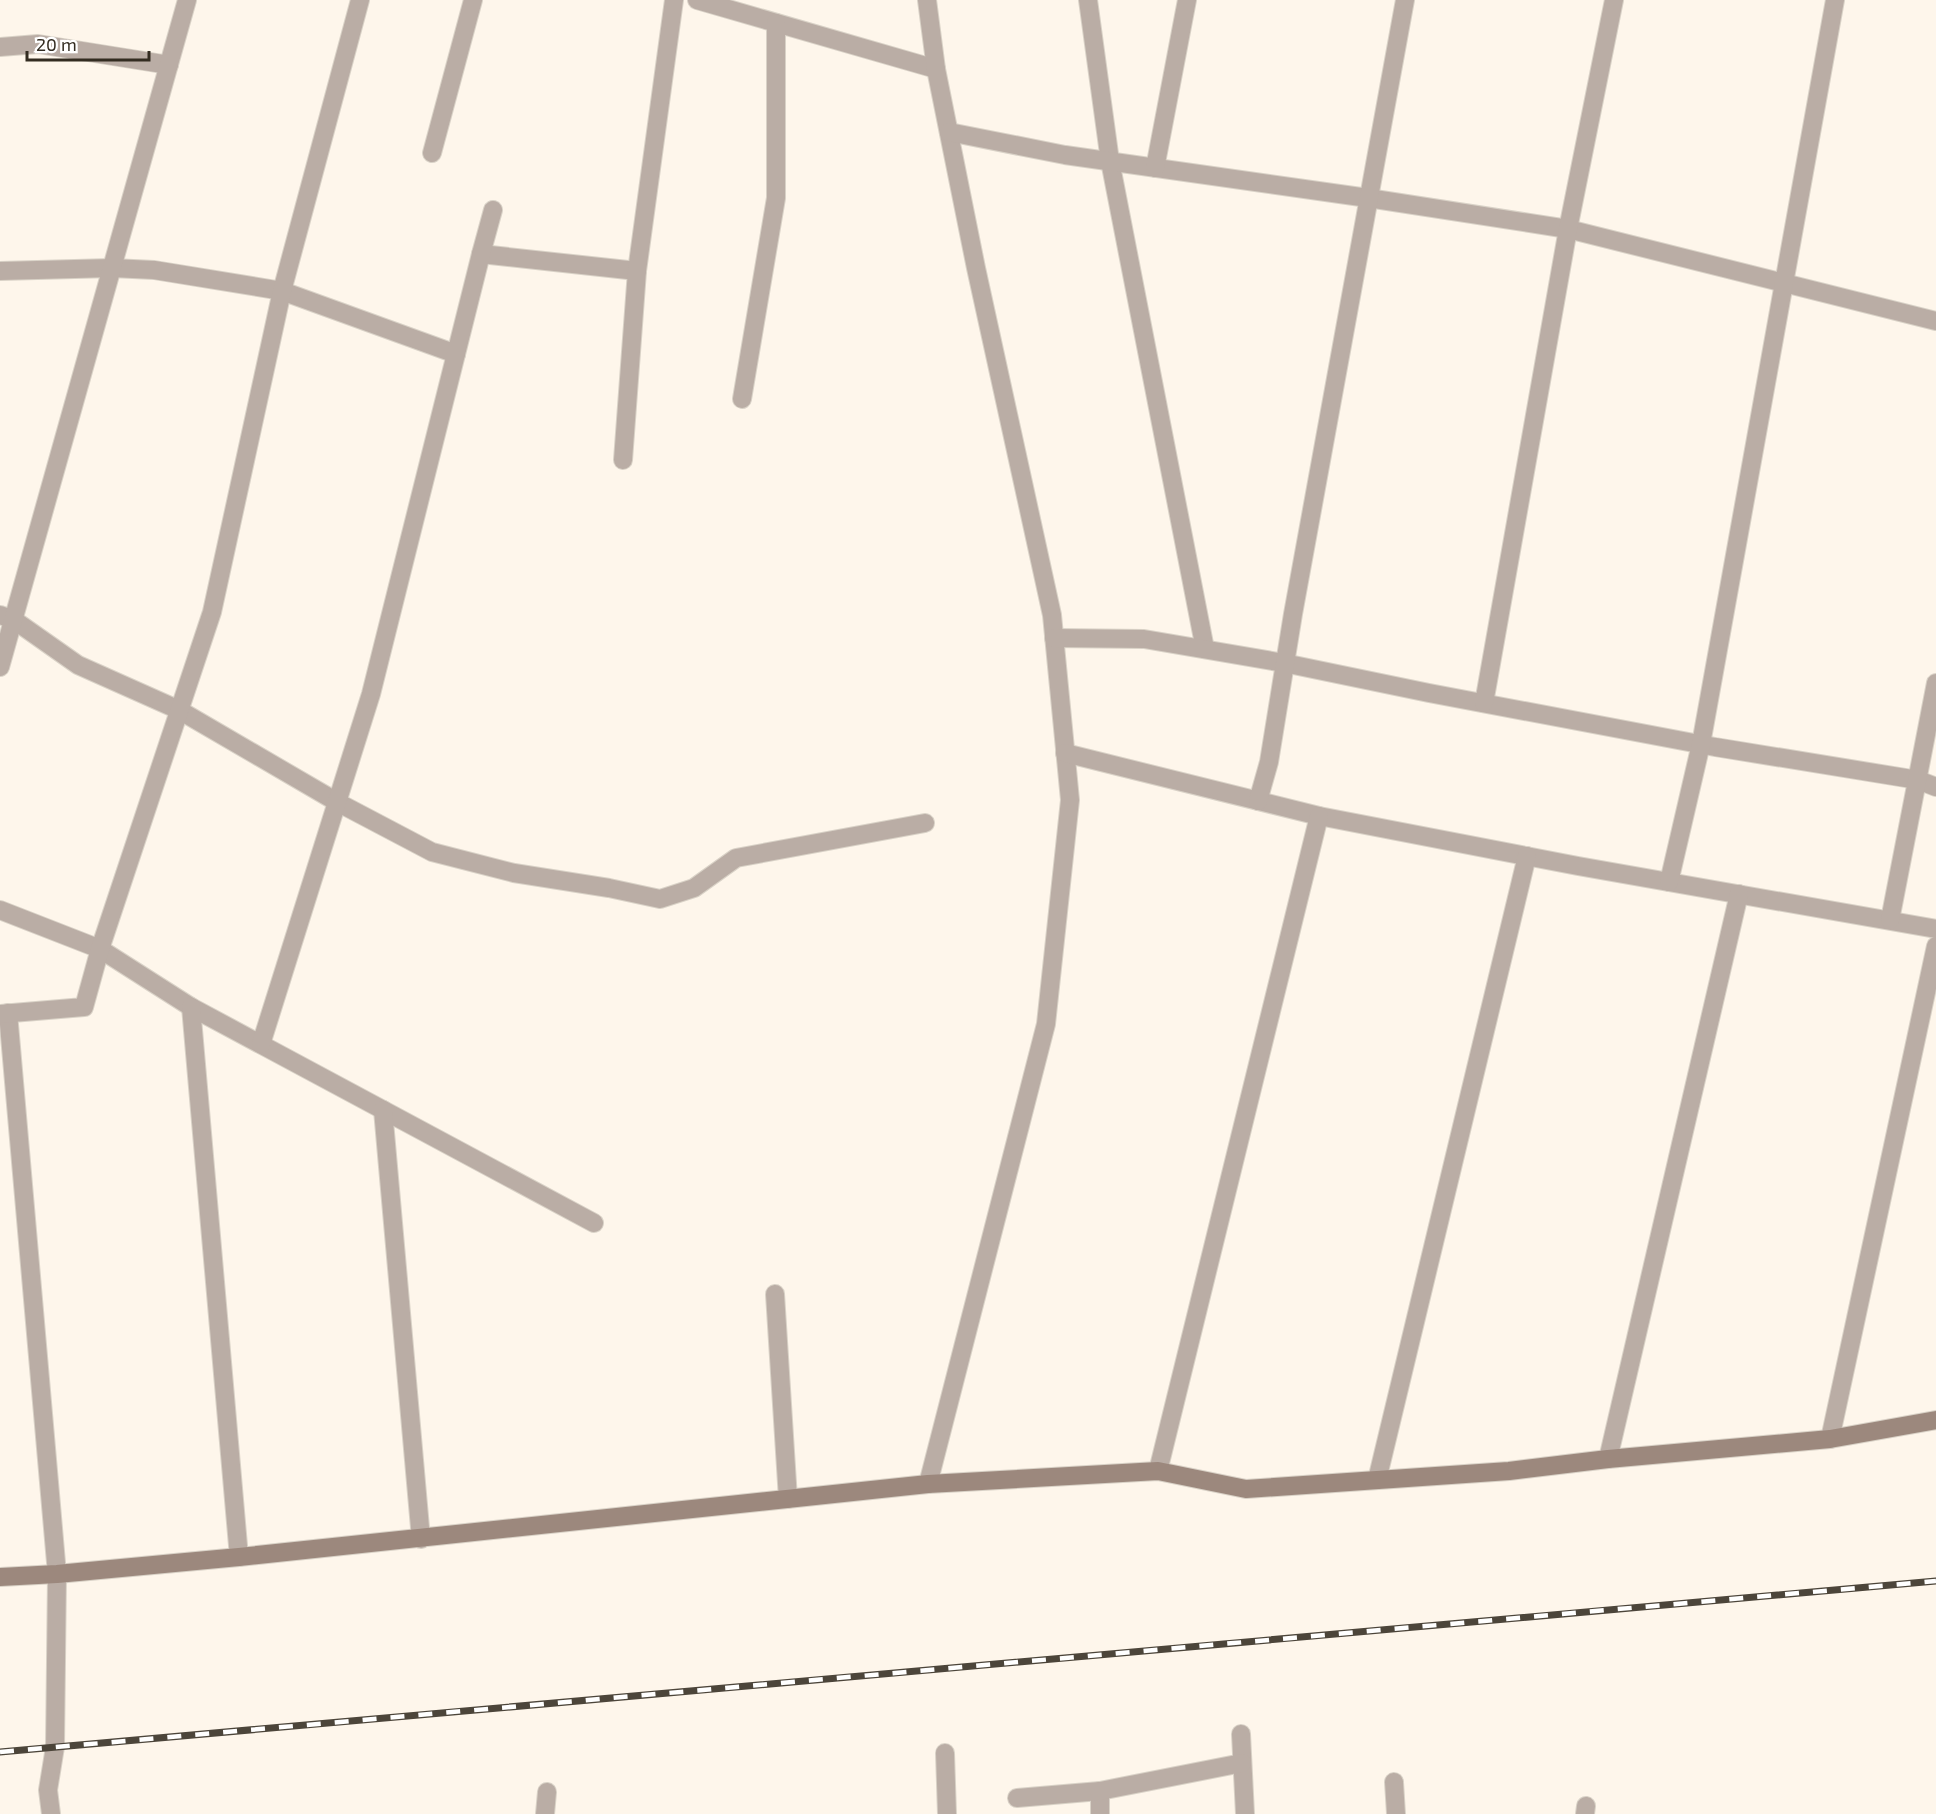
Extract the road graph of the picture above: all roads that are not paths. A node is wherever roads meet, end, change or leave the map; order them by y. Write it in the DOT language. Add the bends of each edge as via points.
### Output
graph roads {
  1 [pos="187,0"];
  2 [pos="360,0"];
  3 [pos="473,0"];
  4 [pos="674,0"];
  5 [pos="697,0"];
  6 [pos="927,0"];
  7 [pos="1088,0"];
  8 [pos="1187,0"];
  9 [pos="1405,0"];
  10 [pos="1614,0"];
  11 [pos="1835,0"];
  12 [pos="776,23"];
  13 [pos="0,47"];
  14 [pos="169,64"];
  15 [pos="936,69"];
  16 [pos="949,132"];
  17 [pos="432,153"];
  18 [pos="1110,161"];
  19 [pos="1155,168"];
  20 [pos="1368,198"];
  21 [pos="493,210"];
  22 [pos="1568,229"];
  23 [pos="481,254"];
  24 [pos="112,268"];
  25 [pos="0,271"];
  26 [pos="637,271"];
  27 [pos="1784,283"];
  28 [pos="282,291"];
  29 [pos="1936,321"];
  30 [pos="456,354"];
  31 [pos="742,399"];
  32 [pos="623,460"];
  33 [pos="7,617"];
  34 [pos="1054,639"];
  35 [pos="1204,649"];
  36 [pos="1284,663"];
  37 [pos="0,667"];
  38 [pos="1936,683"];
  39 [pos="1484,703"];
  40 [pos="179,710"];
  41 [pos="1701,744"];
  42 [pos="1065,753"];
  43 [pos="1918,780"];
  44 [pos="1936,788"];
  45 [pos="1258,801"];
  46 [pos="338,802"];
  47 [pos="1319,816"];
  48 [pos="925,823"];
  49 [pos="1527,856"];
  50 [pos="1669,882"];
  51 [pos="1739,894"];
  52 [pos="0,910"];
  53 [pos="1890,920"];
  54 [pos="1936,929"];
  55 [pos="1936,946"];
  56 [pos="100,949"];
  57 [pos="191,1007"];
  58 [pos="4,1013"];
  59 [pos="261,1044"];
  60 [pos="383,1110"];
  61 [pos="594,1223"];
  62 [pos="775,1294"];
  63 [pos="1936,1420"];
  64 [pos="1830,1439"];
  65 [pos="1608,1459"];
  66 [pos="1158,1471"];
  67 [pos="1377,1480"];
  68 [pos="928,1484"];
  69 [pos="788,1499"];
  70 [pos="421,1539"];
  71 [pos="239,1557"];
  72 [pos="57,1574"];
  73 [pos="0,1577"];
  74 [pos="1241,1734"];
  75 [pos="945,1754"];
  76 [pos="1242,1763"];
  77 [pos="1394,1782"];
  78 [pos="1100,1791"];
  79 [pos="547,1792"];
  80 [pos="1017,1798"];
  81 [pos="51,1814"];
  82 [pos="545,1814"];
  83 [pos="946,1814"];
  84 [pos="1100,1814"];
  85 [pos="1245,1814"];
  86 [pos="1396,1814"];
  1 -- 14 [label="street"];
  2 -- 28 [label="street"];
  3 -- 17 [label="street"];
  4 -- 26 [label="street"];
  5 -- 12 [label="street"];
  6 -- 15 [label="street"];
  7 -- 18 [label="street"];
  8 -- 19 [label="street"];
  9 -- 20 [label="street"];
  10 -- 22 [label="street"];
  11 -- 27 [label="street"];
  12 -- 15 [label="street"];
  12 -- 31 [label="street" via="776,198"];
  13 -- 14 [label="street" via="38,44"];
  14 -- 24 [label="street"];
  15 -- 16 [label="street"];
  16 -- 18 [label="street"];
  16 -- 34 [label="street"];
  18 -- 19 [label="street"];
  18 -- 35 [label="street"];
  19 -- 20 [label="street"];
  20 -- 22 [label="street"];
  20 -- 36 [label="street"];
  21 -- 23 [label="street"];
  22 -- 27 [label="street"];
  22 -- 39 [label="street"];
  23 -- 26 [label="street"];
  23 -- 30 [label="street"];
  24 -- 25 [label="street"];
  24 -- 28 [label="street" via="154,270"];
  24 -- 33 [label="street"];
  26 -- 32 [label="street"];
  27 -- 29 [label="street"];
  27 -- 41 [label="street"];
  28 -- 30 [label="street"];
  28 -- 40 [label="street" via="212,612"];
  30 -- 46 [label="street" via="371,694"];
  33 -- 37 [label="street"];
  33 -- 40 [label="street" via="78,665"];
  34 -- 35 [label="street" via="1144,639"];
  34 -- 42 [label="street"];
  35 -- 36 [label="street"];
  36 -- 39 [label="street"];
  36 -- 45 [label="street" via="1269,762"];
  38 -- 43 [label="street"];
  39 -- 41 [label="street"];
  40 -- 46 [label="street"];
  40 -- 56 [label="street"];
  41 -- 43 [label="street"];
  41 -- 50 [label="street"];
  42 -- 45 [label="street"];
  42 -- 68 [label="street" via="1070,800 1046,1024"];
  43 -- 44 [label="street"];
  43 -- 53 [label="street"];
  45 -- 47 [label="street"];
  46 -- 48 [label="street" via="432,852 514,873 660,899 694,888 736,858"];
  46 -- 59 [label="street"];
  47 -- 49 [label="street"];
  47 -- 66 [label="street"];
  49 -- 50 [label="street"];
  49 -- 67 [label="street"];
  50 -- 51 [label="street"];
  51 -- 53 [label="street"];
  51 -- 65 [label="street"];
  52 -- 56 [label="street"];
  53 -- 54 [label="street"];
  55 -- 64 [label="street"];
  56 -- 57 [label="street"];
  56 -- 58 [label="street" via="84,1007"];
  57 -- 59 [label="street"];
  57 -- 71 [label="street"];
  58 -- 72 [label="street"];
  59 -- 60 [label="street"];
  60 -- 61 [label="street"];
  60 -- 70 [label="street"];
  62 -- 69 [label="street"];
  63 -- 64 [label="street"];
  64 -- 65 [label="street"];
  65 -- 67 [label="street"];
  66 -- 67 [label="street" via="1246,1489"];
  66 -- 68 [label="street"];
  68 -- 69 [label="street"];
  69 -- 70 [label="street"];
  70 -- 71 [label="street"];
  71 -- 72 [label="street"];
  72 -- 73 [label="street"];
  72 -- 81 [label="street" via="55,1747 48,1790"];
  74 -- 76 [label="street"];
  75 -- 83 [label="street"];
  76 -- 78 [label="street"];
  76 -- 85 [label="street"];
  77 -- 86 [label="street"];
  78 -- 80 [label="street"];
  78 -- 84 [label="street"];
  79 -- 82 [label="street"];
}
